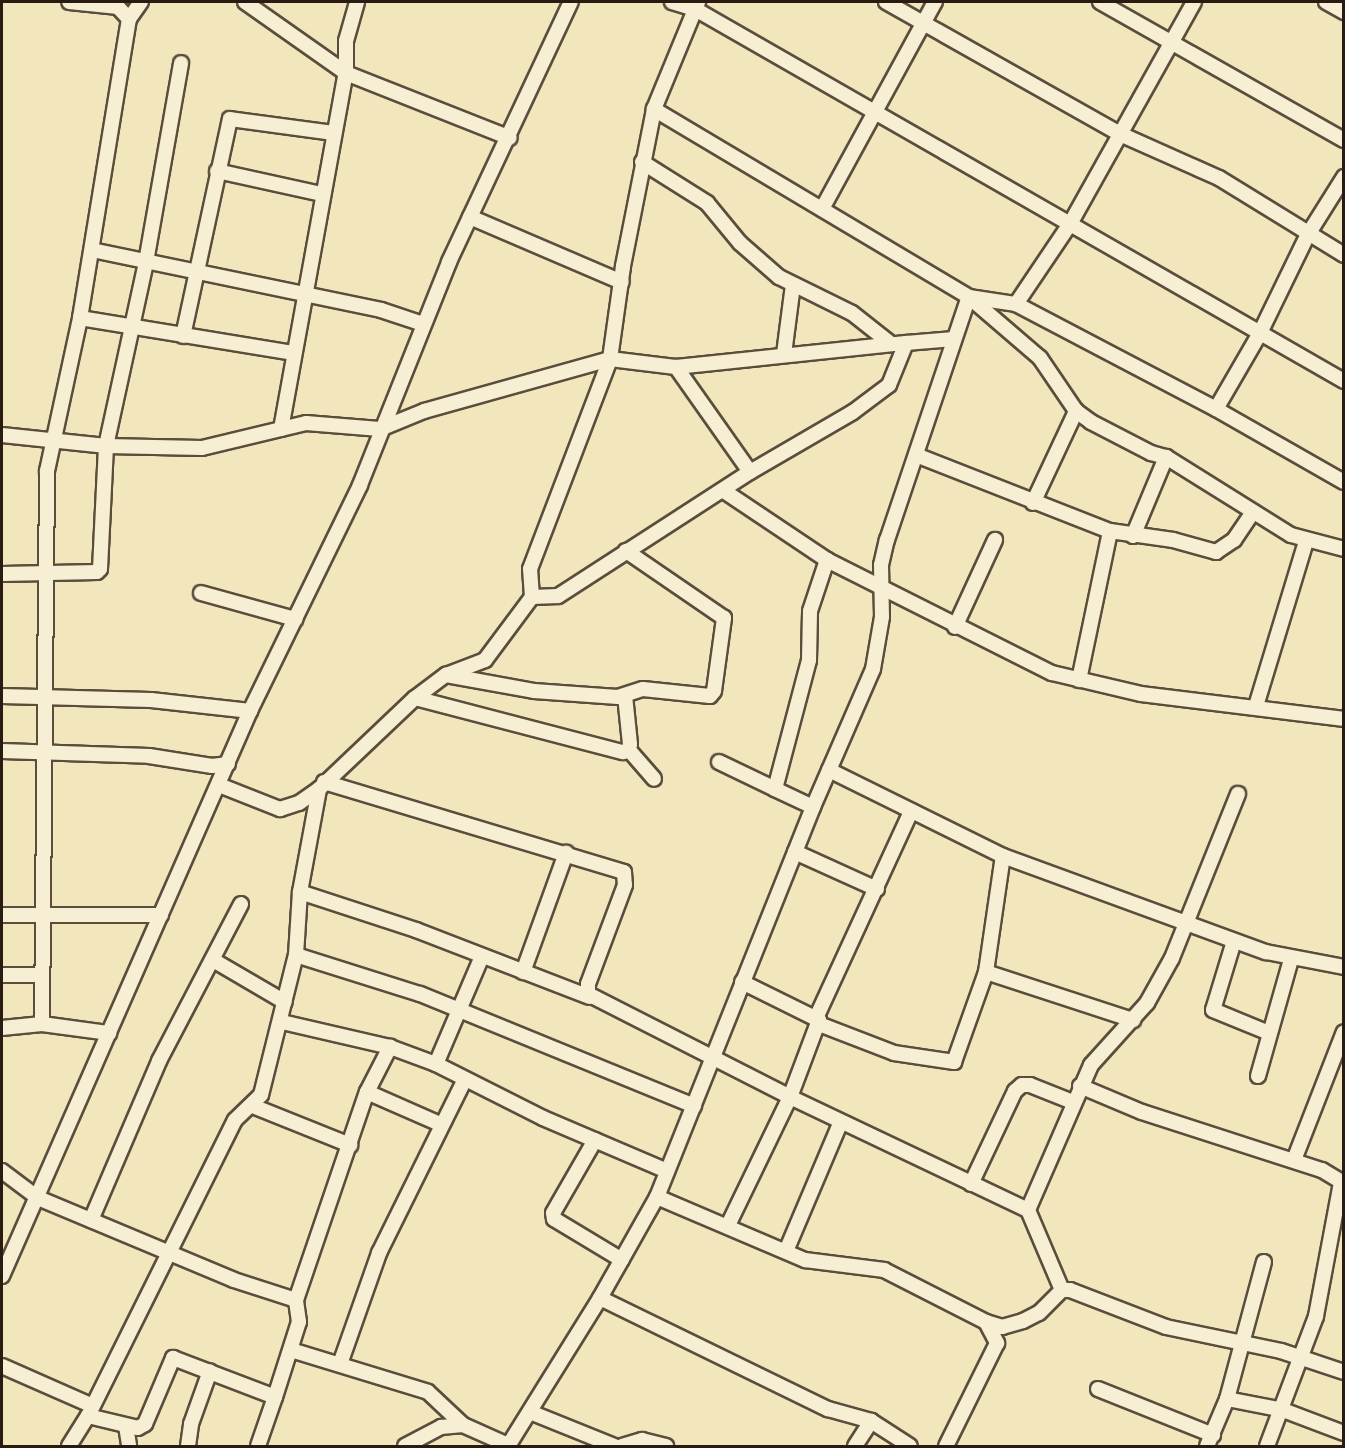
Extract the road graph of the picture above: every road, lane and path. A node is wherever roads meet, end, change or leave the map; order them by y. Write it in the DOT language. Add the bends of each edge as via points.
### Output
graph roads {
  1 [pos="69,2"];
  2 [pos="141,2"];
  3 [pos="244,2"];
  4 [pos="357,2"];
  5 [pos="571,2"];
  6 [pos="672,2"];
  7 [pos="886,2"];
  8 [pos="935,2"];
  9 [pos="1100,2"];
  10 [pos="1194,2"];
  11 [pos="1326,2"];
  12 [pos="696,5"];
  13 [pos="1344,12"];
  14 [pos="129,19"];
  15 [pos="924,23"];
  16 [pos="1171,42"];
  17 [pos="181,63"];
  18 [pos="346,73"];
  19 [pos="654,109"];
  20 [pos="874,112"];
  21 [pos="334,133"];
  22 [pos="1120,134"];
  23 [pos="510,138"];
  24 [pos="1344,140"];
  25 [pos="642,162"];
  26 [pos="217,171"];
  27 [pos="1344,177"];
  28 [pos="322,194"];
  29 [pos="822,209"];
  30 [pos="470,217"];
  31 [pos="1070,224"];
  32 [pos="1307,236"];
  33 [pos="92,250"];
  34 [pos="1344,255"];
  35 [pos="146,262"];
  36 [pos="196,271"];
  37 [pos="622,282"];
  38 [pos="793,285"];
  39 [pos="303,294"];
  40 [pos="969,297"];
  41 [pos="1016,304"];
  42 [pos="80,318"];
  43 [pos="423,324"];
  44 [pos="132,328"];
  45 [pos="1260,333"];
  46 [pos="183,336"];
  47 [pos="954,339"];
  48 [pos="890,343"];
  49 [pos="906,343"];
  50 [pos="294,353"];
  51 [pos="784,354"];
  52 [pos="610,359"];
  53 [pos="676,367"];
  54 [pos="1344,381"];
  55 [pos="1216,409"];
  56 [pos="1076,411"];
  57 [pos="281,429"];
  58 [pos="380,429"];
  59 [pos="2,435"];
  60 [pos="53,442"];
  61 [pos="106,446"];
  62 [pos="916,455"];
  63 [pos="1166,457"];
  64 [pos="750,472"];
  65 [pos="1344,482"];
  66 [pos="724,491"];
  67 [pos="1033,503"];
  68 [pos="1253,512"];
  69 [pos="1110,531"];
  70 [pos="1132,536"];
  71 [pos="994,540"];
  72 [pos="1305,541"];
  73 [pos="1344,549"];
  74 [pos="626,551"];
  75 [pos="827,560"];
  76 [pos="2,574"];
  77 [pos="46,574"];
  78 [pos="879,588"];
  79 [pos="201,593"];
  80 [pos="532,597"];
  81 [pos="296,619"];
  82 [pos="955,627"];
  83 [pos="446,675"];
  84 [pos="1079,680"];
  85 [pos="47,695"];
  86 [pos="2,696"];
  87 [pos="625,696"];
  88 [pos="416,698"];
  89 [pos="1256,706"];
  90 [pos="250,711"];
  91 [pos="1344,719"];
  92 [pos="629,750"];
  93 [pos="2,751"];
  94 [pos="44,751"];
  95 [pos="719,762"];
  96 [pos="228,764"];
  97 [pos="829,770"];
  98 [pos="654,779"];
  99 [pos="219,784"];
  100 [pos="321,786"];
  101 [pos="775,789"];
  102 [pos="1238,794"];
  103 [pos="813,807"];
  104 [pos="911,811"];
  105 [pos="795,852"];
  106 [pos="566,854"];
  107 [pos="1003,856"];
  108 [pos="877,889"];
  109 [pos="300,892"];
  110 [pos="241,904"];
  111 [pos="43,913"];
  112 [pos="2,915"];
  113 [pos="161,915"];
  114 [pos="1187,924"];
  115 [pos="1234,940"];
  116 [pos="296,955"];
  117 [pos="482,956"];
  118 [pos="1291,959"];
  119 [pos="213,960"];
  120 [pos="1344,967"];
  121 [pos="523,972"];
  122 [pos="986,972"];
  123 [pos="2,975"];
  124 [pos="42,975"];
  125 [pos="742,982"];
  126 [pos="590,997"];
  127 [pos="285,1002"];
  128 [pos="460,1010"];
  129 [pos="1133,1020"];
  130 [pos="818,1021"];
  131 [pos="282,1022"];
  132 [pos="42,1024"];
  133 [pos="2,1028"];
  134 [pos="1344,1032"];
  135 [pos="109,1033"];
  136 [pos="1269,1033"];
  137 [pos="390,1047"];
  138 [pos="712,1057"];
  139 [pos="436,1064"];
  140 [pos="1258,1076"];
  141 [pos="465,1079"];
  142 [pos="1080,1086"];
  143 [pos="366,1092"];
  144 [pos="790,1097"];
  145 [pos="1073,1102"];
  146 [pos="253,1106"];
  147 [pos="694,1106"];
  148 [pos="440,1124"];
  149 [pos="840,1124"];
  150 [pos="595,1140"];
  151 [pos="350,1145"];
  152 [pos="1294,1160"];
  153 [pos="2,1171"];
  154 [pos="667,1171"];
  155 [pos="1342,1182"];
  156 [pos="971,1184"];
  157 [pos="657,1197"];
  158 [pos="38,1198"];
  159 [pos="1028,1210"];
  160 [pos="91,1220"];
  161 [pos="728,1225"];
  162 [pos="786,1251"];
  163 [pos="166,1253"];
  164 [pos="622,1260"];
  165 [pos="1264,1262"];
  166 [pos="2,1276"];
  167 [pos="1062,1290"];
  168 [pos="600,1298"];
  169 [pos="296,1299"];
  170 [pos="986,1322"];
  171 [pos="1240,1344"];
  172 [pos="291,1350"];
  173 [pos="1303,1358"];
  174 [pos="340,1364"];
  175 [pos="2,1366"];
  176 [pos="210,1371"];
  177 [pos="1344,1372"];
  178 [pos="1098,1389"];
  179 [pos="275,1397"];
  180 [pos="1227,1399"];
  181 [pos="1283,1410"];
  182 [pos="90,1411"];
  183 [pos="530,1412"];
  184 [pos="871,1420"];
  185 [pos="463,1425"];
  186 [pos="126,1426"];
  187 [pos="1344,1433"];
  188 [pos="1210,1441"];
  189 [pos="635,1444"];
  190 [pos="69,1446"];
  191 [pos="129,1446"];
  192 [pos="188,1446"];
  193 [pos="258,1446"];
  194 [pos="405,1446"];
  195 [pos="508,1446"];
  196 [pos="614,1446"];
  197 [pos="622,1446"];
  198 [pos="666,1446"];
  199 [pos="855,1446"];
  200 [pos="910,1446"];
  201 [pos="946,1446"];
  202 [pos="1267,1446"];
  1 -- 14 [label="street" via="118,7"];
  2 -- 14 [label="street"];
  3 -- 18 [label="street"];
  4 -- 18 [label="street" via="346,41"];
  5 -- 23 [label="street"];
  6 -- 12 [label="street"];
  7 -- 15 [label="street"];
  8 -- 15 [label="street"];
  9 -- 16 [label="street"];
  10 -- 16 [label="street"];
  11 -- 13 [label="street"];
  12 -- 19 [label="street"];
  12 -- 20 [label="street"];
  14 -- 33 [label="street"];
  15 -- 20 [label="street"];
  15 -- 22 [label="street"];
  16 -- 22 [label="street"];
  16 -- 24 [label="street"];
  17 -- 35 [label="street"];
  18 -- 21 [label="street"];
  18 -- 23 [label="street"];
  19 -- 25 [label="street"];
  19 -- 29 [label="street"];
  20 -- 29 [label="street"];
  20 -- 31 [label="street"];
  21 -- 26 [label="street" via="233,116"];
  21 -- 28 [label="street"];
  22 -- 31 [label="street"];
  22 -- 32 [label="street" via="1218,178"];
  23 -- 30 [label="street"];
  25 -- 37 [label="street"];
  25 -- 38 [label="street" via="707,203 740,243"];
  26 -- 28 [label="street"];
  26 -- 36 [label="street"];
  27 -- 32 [label="street"];
  28 -- 39 [label="street"];
  29 -- 40 [label="street"];
  30 -- 37 [label="street"];
  30 -- 43 [label="street"];
  31 -- 41 [label="street"];
  31 -- 45 [label="street"];
  32 -- 34 [label="street"];
  32 -- 45 [label="street"];
  33 -- 35 [label="street"];
  33 -- 42 [label="street"];
  35 -- 36 [label="street"];
  35 -- 44 [label="street"];
  36 -- 39 [label="street"];
  36 -- 46 [label="street"];
  37 -- 52 [label="street"];
  38 -- 48 [label="street" via="852,313"];
  38 -- 51 [label="street"];
  39 -- 43 [label="street"];
  39 -- 50 [label="street"];
  40 -- 41 [label="street"];
  40 -- 47 [label="street"];
  40 -- 56 [label="street" via="1040,358"];
  41 -- 55 [label="street"];
  42 -- 44 [label="street"];
  42 -- 60 [label="street"];
  43 -- 58 [label="street"];
  44 -- 46 [label="street"];
  44 -- 61 [label="street"];
  45 -- 54 [label="street"];
  45 -- 55 [label="street"];
  46 -- 50 [label="street"];
  47 -- 49 [label="street"];
  47 -- 62 [label="street"];
  48 -- 49 [label="street"];
  48 -- 51 [label="street"];
  49 -- 64 [label="street" via="889,385 882,392"];
  50 -- 57 [label="street"];
  51 -- 53 [label="street"];
  52 -- 53 [label="street"];
  52 -- 58 [label="street" via="424,411"];
  52 -- 80 [label="street" via="530,569"];
  53 -- 64 [label="street"];
  55 -- 65 [label="street"];
  56 -- 63 [label="street" via="1132,444"];
  56 -- 67 [label="street"];
  57 -- 58 [label="street" via="326,423"];
  57 -- 61 [label="street" via="202,448"];
  58 -- 81 [label="street" via="360,485"];
  59 -- 60 [label="street"];
  60 -- 61 [label="street"];
  60 -- 77 [label="street" via="47,471"];
  61 -- 77 [label="street" via="100,569"];
  62 -- 67 [label="street"];
  62 -- 78 [label="street" via="887,540"];
  63 -- 68 [label="street"];
  63 -- 70 [label="street"];
  64 -- 66 [label="street"];
  66 -- 74 [label="street"];
  66 -- 75 [label="street"];
  67 -- 69 [label="street"];
  68 -- 70 [label="street" via="1234,540 1216,552 1173,540"];
  68 -- 72 [label="street"];
  69 -- 70 [label="street"];
  69 -- 84 [label="street"];
  71 -- 82 [label="street"];
  72 -- 73 [label="street"];
  72 -- 89 [label="street"];
  74 -- 80 [label="street" via="558,596"];
  74 -- 87 [label="street" via="719,613 724,624 710,696 643,689"];
  75 -- 78 [label="street"];
  75 -- 101 [label="street" via="810,611 809,660"];
  76 -- 77 [label="street"];
  77 -- 85 [label="street"];
  78 -- 82 [label="street"];
  78 -- 97 [label="street" via="882,618 873,669"];
  79 -- 81 [label="street"];
  80 -- 83 [label="street" via="485,660"];
  81 -- 90 [label="street"];
  82 -- 84 [label="street" via="1052,673"];
  83 -- 87 [label="street" via="534,691"];
  83 -- 88 [label="street"];
  84 -- 89 [label="street" via="1141,694"];
  85 -- 86 [label="street"];
  85 -- 90 [label="street" via="151,700"];
  85 -- 94 [label="street"];
  87 -- 92 [label="street"];
  88 -- 92 [label="street" via="623,752"];
  88 -- 100 [label="street"];
  89 -- 91 [label="street"];
  90 -- 96 [label="street"];
  92 -- 98 [label="street"];
  93 -- 94 [label="street"];
  94 -- 96 [label="street" via="149,756 212,766"];
  94 -- 111 [label="street"];
  95 -- 101 [label="street"];
  96 -- 99 [label="street"];
  97 -- 103 [label="street"];
  97 -- 104 [label="street"];
  99 -- 100 [label="street" via="280,809 290,808"];
  99 -- 113 [label="street"];
  100 -- 106 [label="street"];
  100 -- 109 [label="street"];
  101 -- 103 [label="street"];
  102 -- 114 [label="street"];
  103 -- 105 [label="street"];
  104 -- 107 [label="street"];
  104 -- 108 [label="street"];
  105 -- 108 [label="street"];
  105 -- 125 [label="street"];
  106 -- 121 [label="street"];
  106 -- 126 [label="street" via="618,868 626,878 588,984"];
  107 -- 114 [label="street"];
  107 -- 122 [label="street"];
  108 -- 130 [label="street"];
  109 -- 116 [label="street"];
  109 -- 117 [label="street"];
  110 -- 119 [label="street"];
  111 -- 112 [label="street"];
  111 -- 113 [label="street"];
  111 -- 124 [label="street"];
  113 -- 135 [label="street"];
  114 -- 115 [label="street"];
  114 -- 129 [label="street" via="1147,1003"];
  115 -- 118 [label="street"];
  115 -- 136 [label="street" via="1213,1010"];
  116 -- 127 [label="street"];
  116 -- 128 [label="street"];
  117 -- 121 [label="street"];
  117 -- 128 [label="street"];
  118 -- 120 [label="street"];
  118 -- 136 [label="street"];
  119 -- 127 [label="street"];
  119 -- 160 [label="street" via="159,1061"];
  121 -- 126 [label="street"];
  122 -- 129 [label="street"];
  122 -- 130 [label="street" via="954,1062 894,1053"];
  123 -- 124 [label="street"];
  124 -- 132 [label="street"];
  125 -- 130 [label="street"];
  125 -- 138 [label="street"];
  126 -- 138 [label="street"];
  127 -- 131 [label="street"];
  128 -- 139 [label="street"];
  128 -- 147 [label="street"];
  129 -- 142 [label="street" via="1091,1065"];
  130 -- 144 [label="street"];
  131 -- 137 [label="street"];
  131 -- 146 [label="street" via="261,1095"];
  132 -- 133 [label="street"];
  132 -- 135 [label="street"];
  134 -- 152 [label="street"];
  135 -- 158 [label="street"];
  136 -- 140 [label="street"];
  137 -- 139 [label="street"];
  137 -- 143 [label="street"];
  138 -- 144 [label="street"];
  138 -- 147 [label="street"];
  139 -- 141 [label="street"];
  141 -- 148 [label="street"];
  141 -- 150 [label="street"];
  142 -- 145 [label="street"];
  142 -- 152 [label="street" via="1142,1112"];
  143 -- 148 [label="street"];
  143 -- 151 [label="street"];
  144 -- 149 [label="street"];
  144 -- 161 [label="street"];
  145 -- 156 [label="street" via="1022,1085 1015,1091"];
  145 -- 159 [label="street"];
  146 -- 151 [label="street"];
  146 -- 163 [label="street" via="235,1120"];
  147 -- 154 [label="street"];
  148 -- 174 [label="street" via="379,1253"];
  149 -- 156 [label="street"];
  149 -- 162 [label="street"];
  150 -- 154 [label="street"];
  150 -- 164 [label="street" via="553,1213 554,1219"];
  151 -- 169 [label="street"];
  152 -- 155 [label="street"];
  153 -- 158 [label="street"];
  154 -- 157 [label="street"];
  155 -- 173 [label="street" via="1326,1248 1322,1295"];
  156 -- 159 [label="street"];
  157 -- 161 [label="street"];
  157 -- 164 [label="street"];
  158 -- 160 [label="street"];
  158 -- 166 [label="street"];
  159 -- 167 [label="street"];
  160 -- 163 [label="street"];
  161 -- 162 [label="street"];
  162 -- 170 [label="street" via="805,1260 884,1270"];
  163 -- 169 [label="street"];
  163 -- 182 [label="street"];
  164 -- 168 [label="street"];
  165 -- 171 [label="street"];
  167 -- 170 [label="street" via="1039,1313 1023,1321 1002,1327"];
  167 -- 171 [label="street" via="1166,1327"];
  168 -- 183 [label="street"];
  168 -- 184 [label="street" via="828,1409"];
  169 -- 172 [label="street" via="298,1322"];
  170 -- 201 [label="street" via="997,1343"];
  171 -- 173 [label="street" via="1263,1346"];
  171 -- 180 [label="street"];
  172 -- 174 [label="street"];
  172 -- 179 [label="street"];
  173 -- 177 [label="street"];
  173 -- 181 [label="street"];
  174 -- 185 [label="street" via="428,1392"];
  175 -- 182 [label="street"];
  176 -- 179 [label="street"];
  176 -- 186 [label="street" via="173,1358 145,1424 138,1428"];
  176 -- 192 [label="street" via="191,1424"];
  178 -- 188 [label="street"];
  179 -- 193 [label="street"];
  180 -- 181 [label="street"];
  180 -- 188 [label="street"];
  181 -- 187 [label="street"];
  181 -- 202 [label="street"];
  182 -- 186 [label="street"];
  182 -- 190 [label="street"];
  183 -- 195 [label="street"];
  183 -- 196 [label="street"];
  184 -- 199 [label="street"];
  184 -- 200 [label="street"];
  185 -- 194 [label="street" via="441,1427"];
  185 -- 195 [label="street"];
  186 -- 191 [label="street"];
  189 -- 197 [label="street"];
  189 -- 198 [label="street" via="642,1440"];
}
